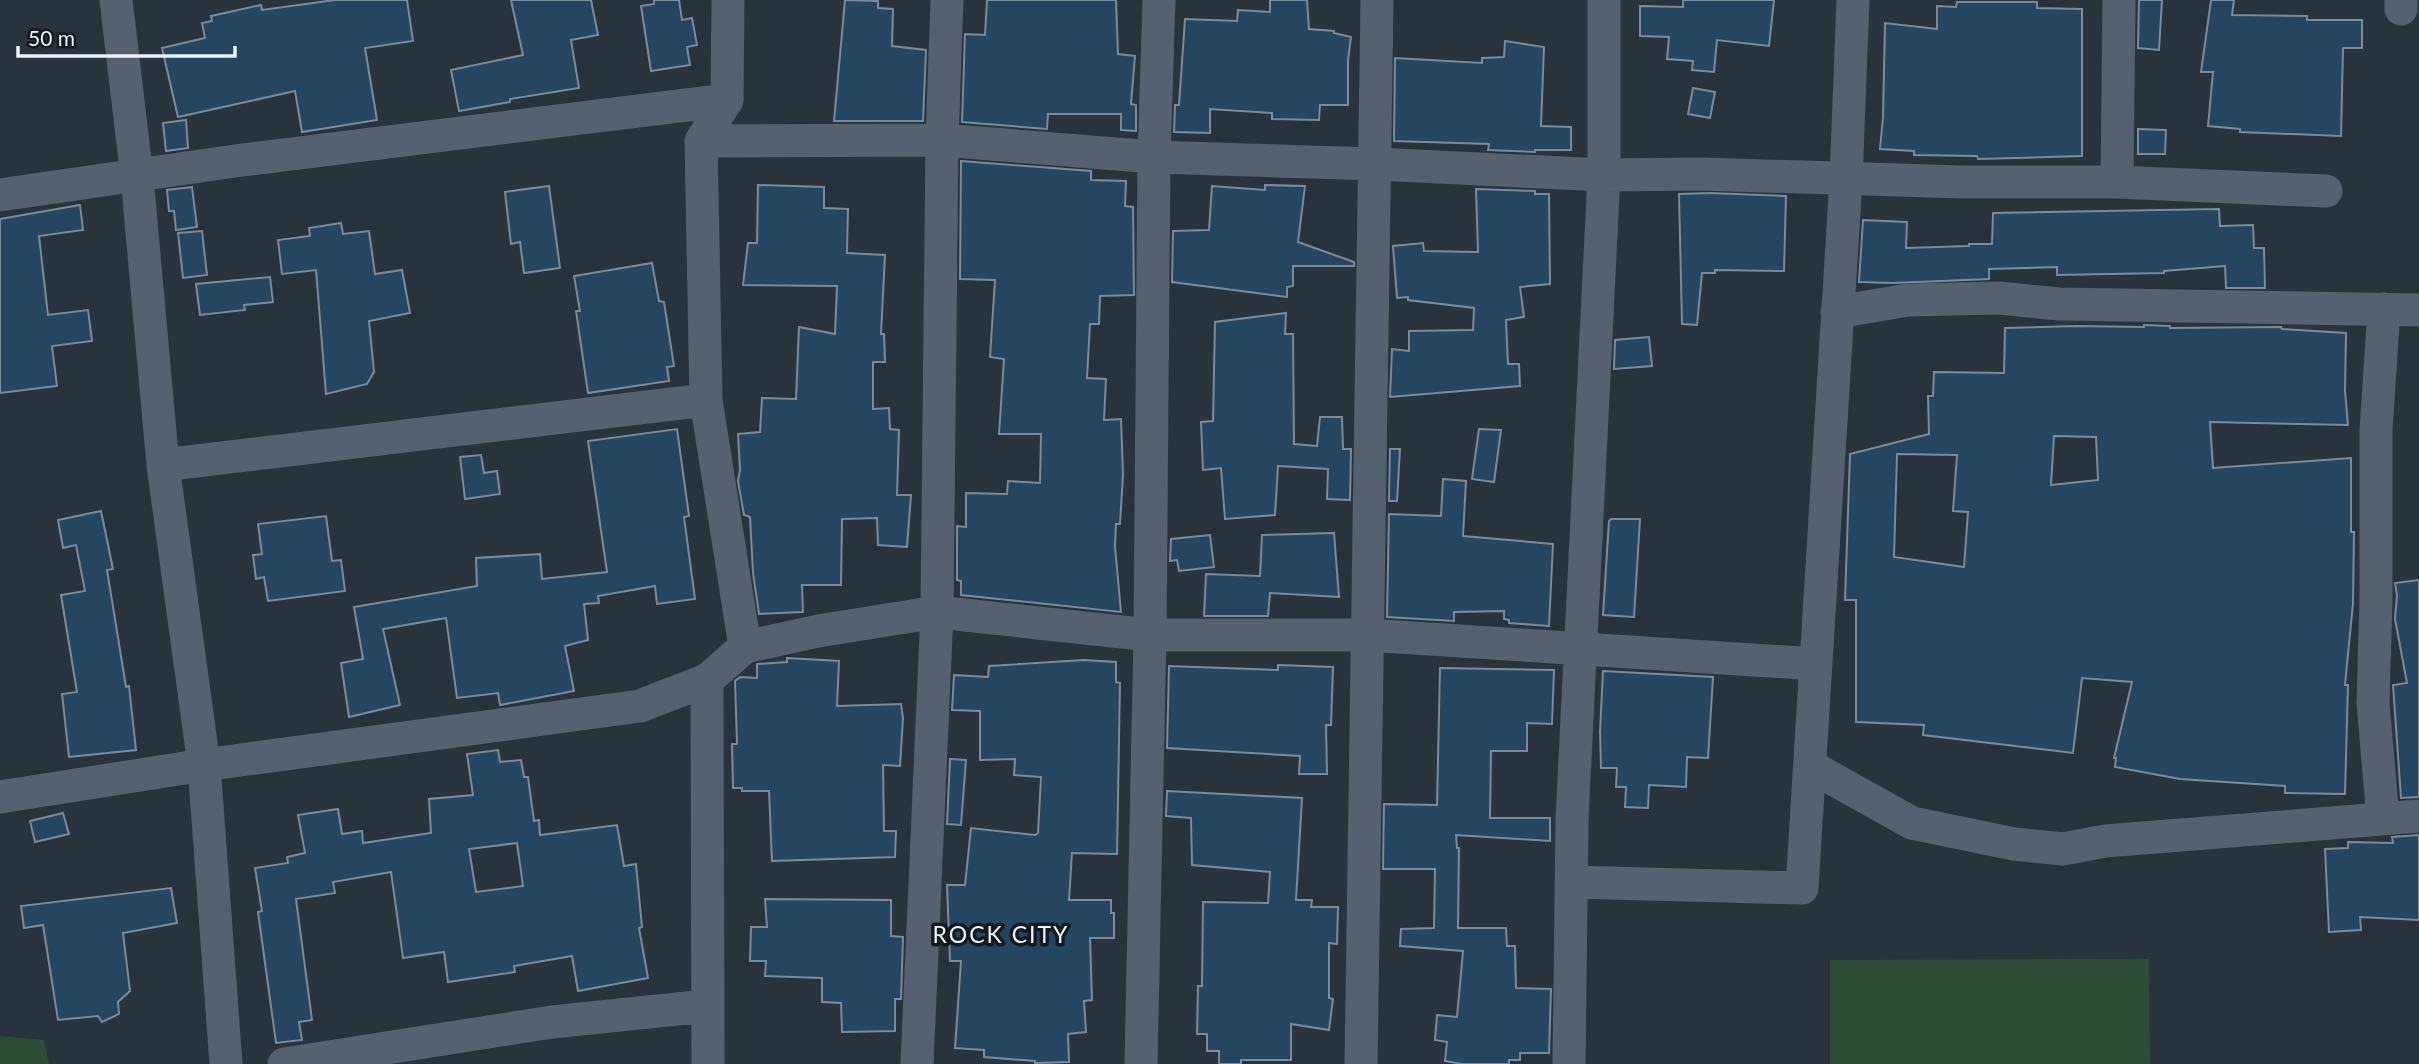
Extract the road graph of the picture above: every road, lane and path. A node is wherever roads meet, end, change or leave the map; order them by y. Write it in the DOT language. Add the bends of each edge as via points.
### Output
graph roads {
  1 [pos="117,0"];
  2 [pos="728,0"];
  3 [pos="947,0"];
  4 [pos="1159,0"];
  5 [pos="1377,0"];
  6 [pos="1604,0"];
  7 [pos="1853,0"];
  8 [pos="2119,0"];
  9 [pos="727,100"];
  10 [pos="942,140"];
  11 [pos="701,141"];
  12 [pos="1154,157"];
  13 [pos="1376,164"];
  14 [pos="1604,175"];
  15 [pos="137,177"];
  16 [pos="1846,180"];
  17 [pos="2117,182"];
  18 [pos="2326,191"];
  19 [pos="0,195"];
  20 [pos="2384,309"];
  21 [pos="2419,310"];
  22 [pos="1837,312"];
  23 [pos="706,400"];
  24 [pos="163,465"];
  25 [pos="937,612"];
  26 [pos="1150,635"];
  27 [pos="1367,635"];
  28 [pos="745,647"];
  29 [pos="1580,647"];
  30 [pos="1816,664"];
  31 [pos="707,680"];
  32 [pos="204,765"];
  33 [pos="1810,766"];
  34 [pos="0,797"];
  35 [pos="2419,816"];
  36 [pos="2383,818"];
  37 [pos="1571,883"];
  38 [pos="706,1006"];
  39 [pos="226,1064"];
  40 [pos="284,1064"];
  41 [pos="708,1064"];
  42 [pos="918,1064"];
  43 [pos="1141,1064"];
  44 [pos="1361,1064"];
  45 [pos="1569,1064"];
  1 -- 15 [label="street"];
  2 -- 9 [label="street"];
  3 -- 10 [label="street"];
  4 -- 12 [label="street"];
  5 -- 13 [label="street"];
  6 -- 14 [label="street"];
  7 -- 16 [label="street"];
  8 -- 17 [label="street"];
  9 -- 11 [label="street"];
  9 -- 15 [label="street"];
  10 -- 11 [label="street"];
  10 -- 12 [label="street"];
  10 -- 25 [label="street"];
  11 -- 23 [label="street"];
  12 -- 13 [label="street"];
  12 -- 26 [label="street"];
  13 -- 14 [label="street"];
  13 -- 27 [label="street"];
  14 -- 16 [label="street"];
  14 -- 29 [label="street"];
  15 -- 19 [label="street"];
  15 -- 24 [label="street"];
  16 -- 17 [label="street"];
  16 -- 22 [label="street"];
  17 -- 18 [label="street"];
  20 -- 21 [label="street"];
  20 -- 22 [label="street" via="2059,304 1999,298 1908,300"];
  20 -- 36 [label="street" via="2376,430 2373,703"];
  22 -- 30 [label="street"];
  23 -- 24 [label="street"];
  23 -- 28 [label="street"];
  24 -- 32 [label="street"];
  25 -- 26 [label="street"];
  25 -- 28 [label="street"];
  25 -- 42 [label="street"];
  26 -- 27 [label="street"];
  26 -- 43 [label="street"];
  27 -- 29 [label="street"];
  27 -- 44 [label="street"];
  28 -- 31 [label="street"];
  29 -- 30 [label="street"];
  29 -- 37 [label="street"];
  30 -- 33 [label="street"];
  31 -- 32 [label="street" via="640,706"];
  31 -- 38 [label="street"];
  32 -- 34 [label="street"];
  32 -- 39 [label="street"];
  33 -- 36 [label="street" via="1912,822 2014,844 2063,849 2105,841"];
  33 -- 37 [label="street" via="1802,888"];
  35 -- 36 [label="street"];
  37 -- 45 [label="street"];
  38 -- 40 [label="street" via="552,1022"];
  38 -- 41 [label="street"];
}
